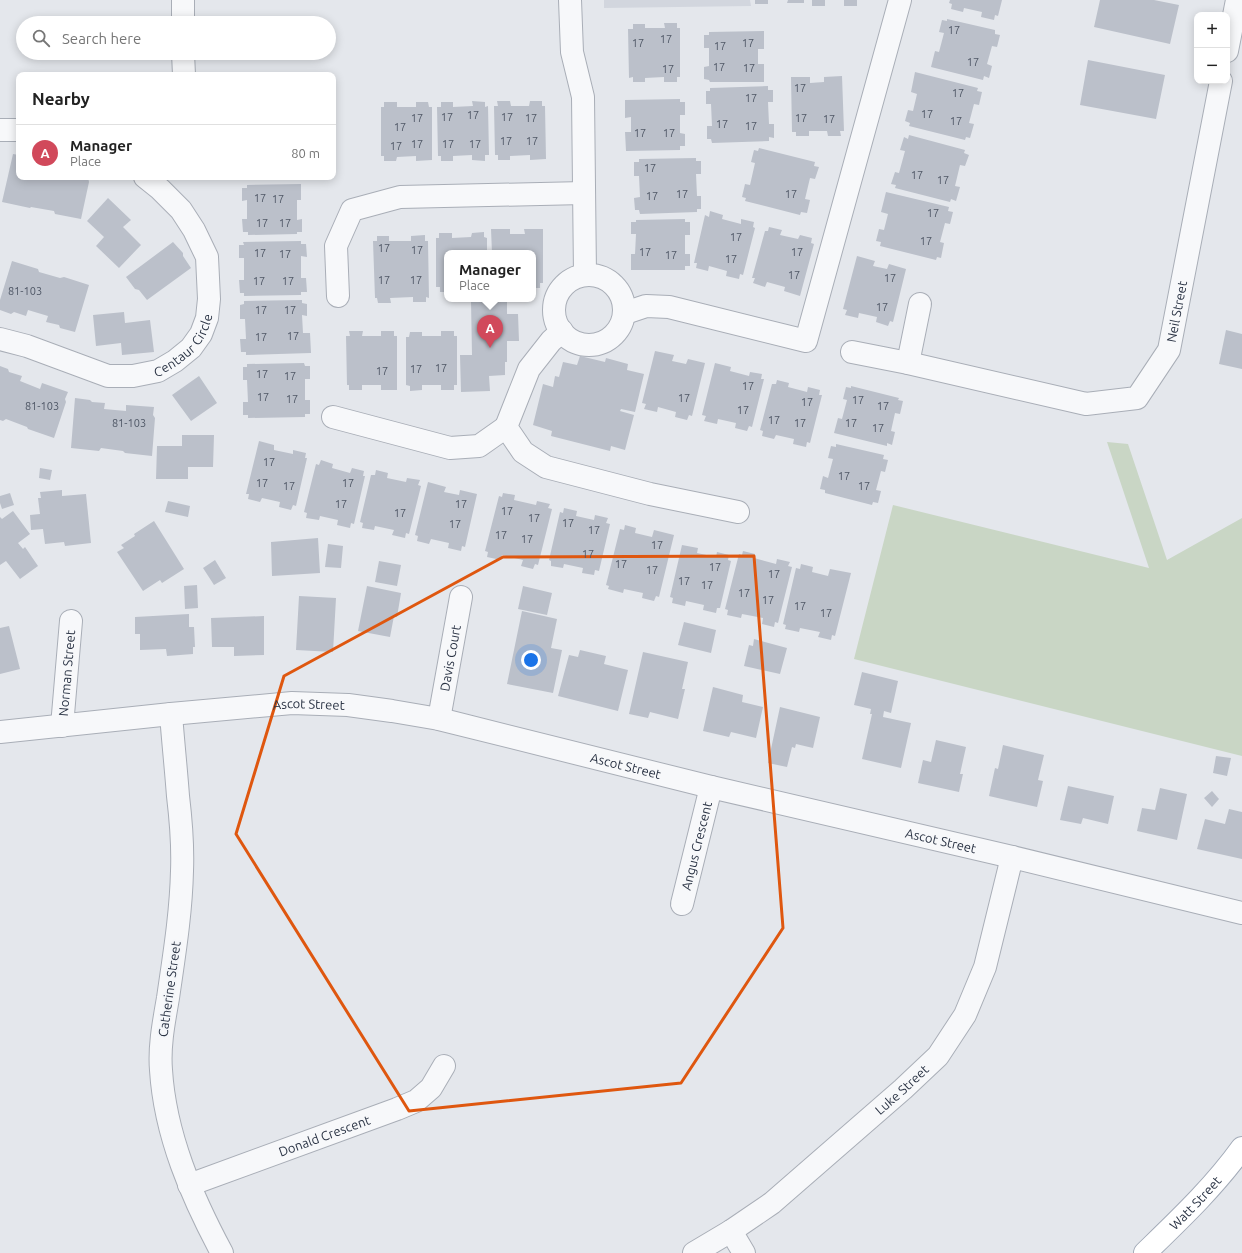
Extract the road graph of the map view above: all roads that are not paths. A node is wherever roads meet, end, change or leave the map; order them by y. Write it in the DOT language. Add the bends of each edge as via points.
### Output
graph roads {
  1 [pos="183,0"];
  2 [pos="570,0"];
  3 [pos="900,0"];
  4 [pos="1237,0"];
  5 [pos="183,16"];
  6 [pos="1228,48"];
  7 [pos="183,60"];
  8 [pos="184,72"];
  9 [pos="1220,84"];
  10 [pos="0,130"];
  11 [pos="16,130"];
  12 [pos="149,180"];
  13 [pos="584,193"];
  14 [pos="585,275"];
  15 [pos="338,296"];
  16 [pos="920,304"];
  17 [pos="625,313"];
  18 [pos="562,332"];
  19 [pos="0,339"];
  20 [pos="852,352"];
  21 [pos="908,363"];
  22 [pos="334,417"];
  23 [pos="506,427"];
  24 [pos="738,512"];
  25 [pos="461,597"];
  26 [pos="71,621"];
  27 [pos="171,714"];
  28 [pos="439,719"];
  29 [pos="62,726"];
  30 [pos="0,732"];
  31 [pos="711,787"];
  32 [pos="1012,857"];
  33 [pos="682,904"];
  34 [pos="1242,913"];
  35 [pos="444,1066"];
  36 [pos="1239,1160"];
  37 [pos="189,1185"];
  38 [pos="731,1231"];
  39 [pos="222,1253"];
  40 [pos="694,1253"];
  41 [pos="744,1253"];
  42 [pos="1145,1253"];
  1 -- 5 [label="street"];
  2 -- 13 [label="street" via="572,52 583,97"];
  3 -- 17 [label="street" via="806,341 668,307 646,306"];
  4 -- 6 [label="street"];
  7 -- 8 [label="street"];
  9 -- 21 [label="street, Neil Street" via="1169,350 1137,398 1086,404"];
  10 -- 11 [label="street"];
  12 -- 19 [label="street, Centaur Circle" via="181,210 207,257 210,299 207,318 201,334 191,348 158,371 133,376 108,376 27,346"];
  13 -- 14 [label="street"];
  13 -- 15 [label="street" via="400,197 352,210 336,246"];
  14 -- 17 [label="street" via="607,280 617,287 622,295"];
  14 -- 18 [label="street" via="573,279 563,287 556,298 554,310"];
  16 -- 21 [label="street"];
  17 -- 18 [label="street" via="622,325 614,335 598,344 583,344"];
  18 -- 23 [label="street" via="551,341 529,369"];
  20 -- 21 [label="street, Neil Street"];
  22 -- 23 [label="street" via="450,448 479,446"];
  23 -- 24 [label="street" via="522,452 546,467 650,494"];
  25 -- 28 [label="street, Davis Court"];
  26 -- 29 [label="street, Norman Street"];
  27 -- 28 [label="street, Ascot Street" via="292,703 348,705"];
  27 -- 29 [label="street, Ascot Street"];
  27 -- 37 [label="street, Catherine Street" via="183,870 162,1035 161,1070 166,1108"];
  28 -- 31 [label="street, Ascot Street"];
  29 -- 30 [label="street, Ascot Street"];
  31 -- 32 [label="street, Ascot Street"];
  31 -- 33 [label="street, Angus Crescent"];
  32 -- 34 [label="street, Ascot Street"];
  32 -- 38 [label="street, Luke Street" via="985,967 965,1015 938,1056 772,1203"];
  35 -- 37 [label="street, Donald Crescent" via="431,1088 416,1101"];
  36 -- 42 [label="main road, Watt Street"];
  37 -- 39 [label="street, Catherine Street"];
  38 -- 40 [label="street, Luke Street"];
  38 -- 41 [label="street"];
}
